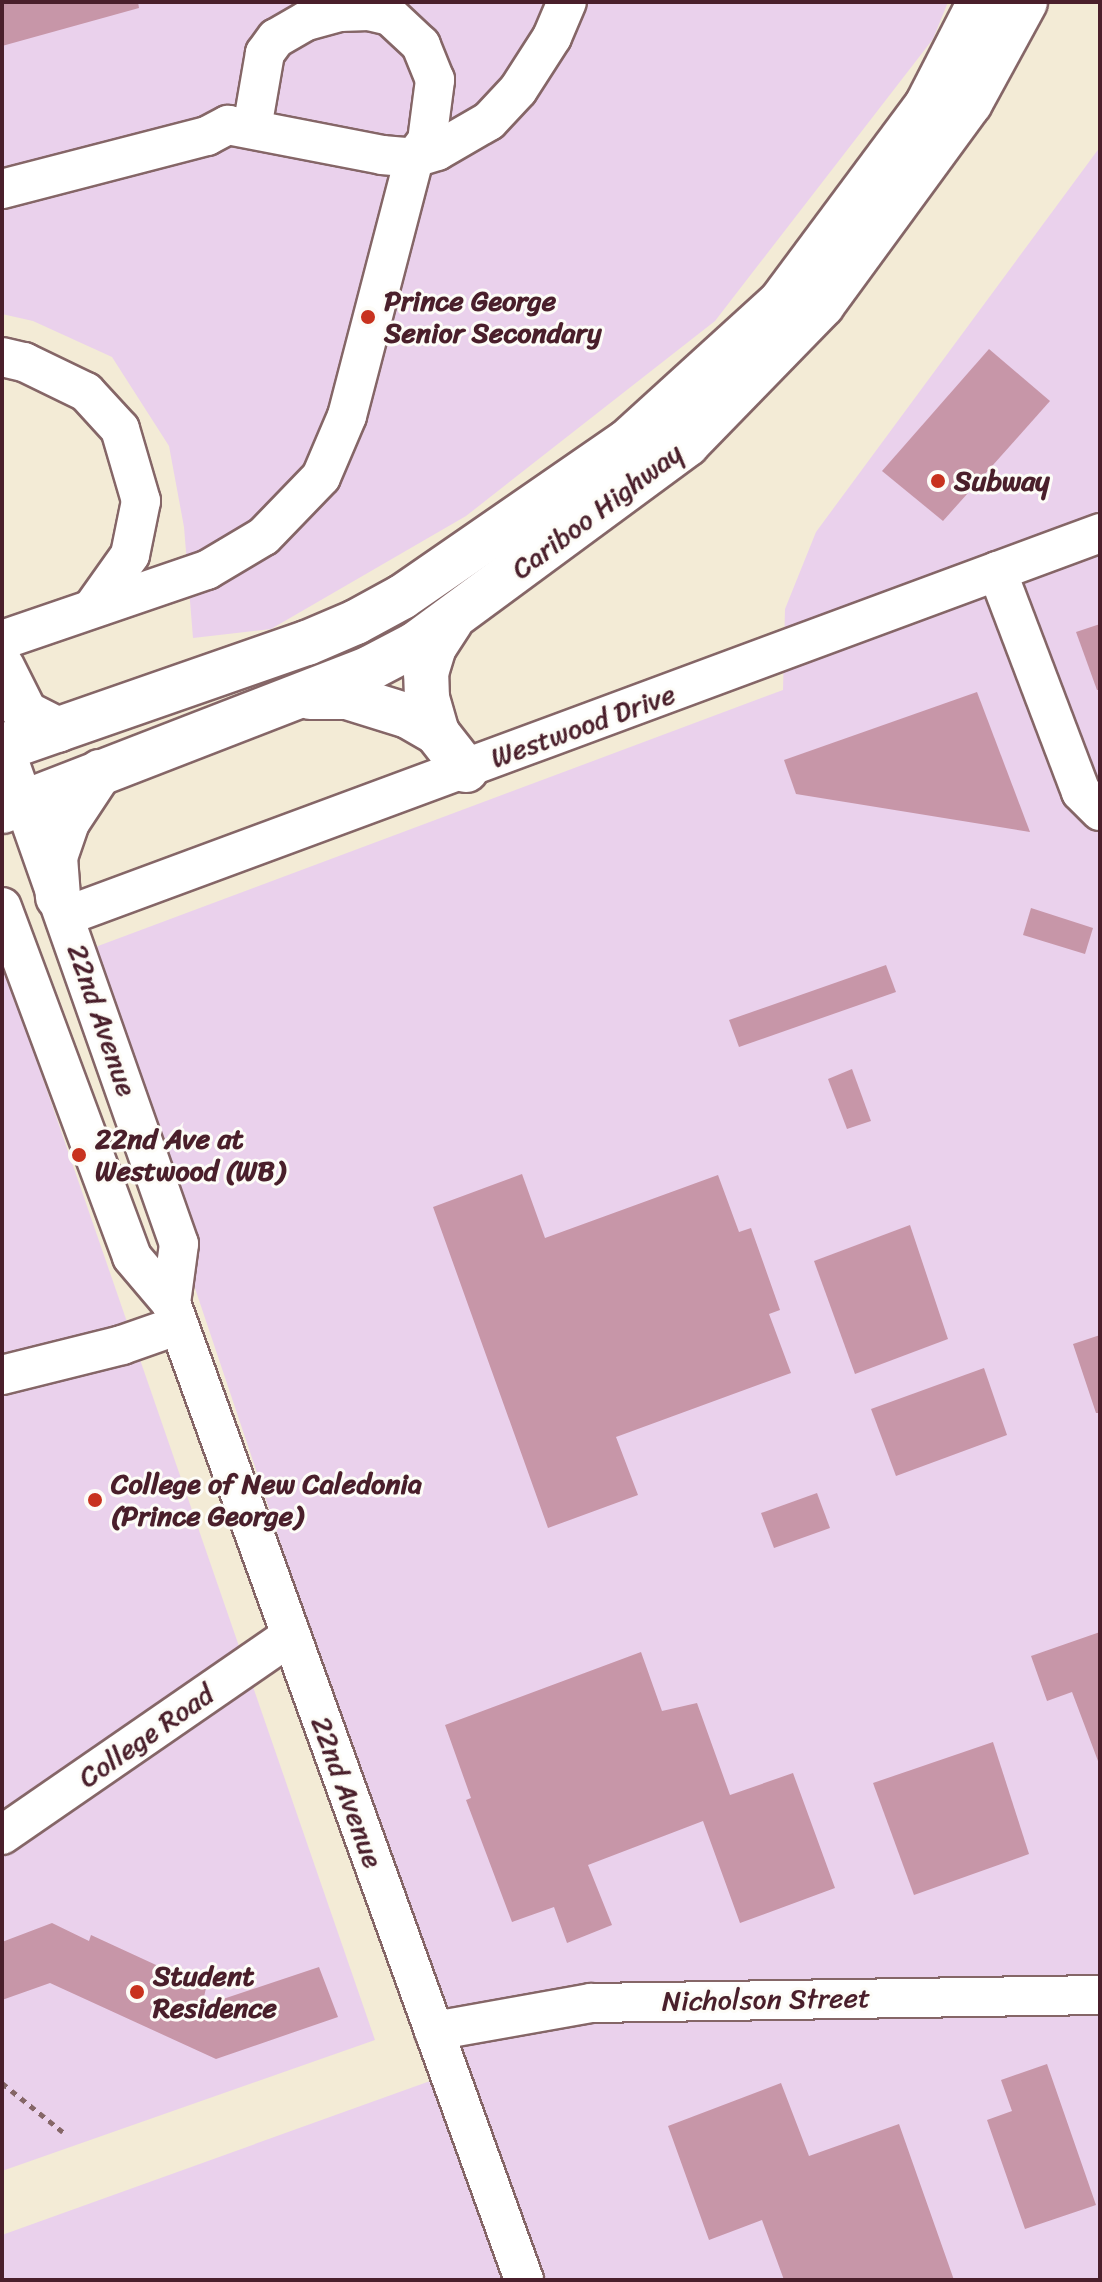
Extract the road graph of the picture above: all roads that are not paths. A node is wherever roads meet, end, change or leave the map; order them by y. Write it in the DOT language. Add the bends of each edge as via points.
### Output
graph roads {
  1 [pos="567,2"];
  2 [pos="980,2"];
  3 [pos="1025,2"];
  4 [pos="252,128"];
  5 [pos="414,158"];
  6 [pos="2,189"];
  7 [pos="2,357"];
  8 [pos="1100,533"];
  9 [pos="997,571"];
  10 [pos="93,607"];
  11 [pos="451,621"];
  12 [pos="2,640"];
  13 [pos="2,667"];
  14 [pos="298,697"];
  15 [pos="1057,727"];
  16 [pos="58,730"];
  17 [pos="437,733"];
  18 [pos="3,746"];
  19 [pos="1100,767"];
  20 [pos="466,770"];
  21 [pos="100,772"];
  22 [pos="13,807"];
  23 [pos="1100,811"];
  24 [pos="2,907"];
  25 [pos="62,907"];
  26 [pos="175,1314"];
  27 [pos="2,1375"];
  28 [pos="291,1636"];
  29 [pos="2,1835"];
  30 [pos="1100,1995"];
  31 [pos="434,2031"];
  32 [pos="524,2280"];
  1 -- 5 [label="street" via="518,90 489,121 458,141"];
  2 -- 16 [label="highway, Cariboo Highway" via="927,105 780,303 627,442 402,597 356,622"];
  3 -- 11 [label="highway, Cariboo Highway" via="970,103 822,305 687,444"];
  4 -- 5 [label="street"];
  4 -- 5 [label="street" via="259,70 276,38 306,21 369,11 390,16 421,45 435,80 427,141"];
  4 -- 6 [label="street" via="228,125 207,136"];
  5 -- 10 [label="street" via="347,416 321,477 264,536 207,570"];
  7 -- 10 [label="street" via="86,392 120,429 141,501 130,555"];
  8 -- 9 [label="street, Westwood Drive"];
  9 -- 15 [label="street"];
  9 -- 20 [label="street, Westwood Drive"];
  10 -- 12 [label="street"];
  11 -- 14 [label="highway, Cariboo Highway" via="370,668"];
  11 -- 17 [label="highway" via="434,647 426,673"];
  13 -- 16 [label="highway" via="25,713"];
  14 -- 17 [label="highway" via="347,697 382,705"];
  14 -- 21 [label="highway, Cariboo Highway"];
  15 -- 19 [label="street" via="1086,742"];
  15 -- 23 [label="street" via="1081,792"];
  16 -- 18 [label="highway, Cariboo Highway"];
  17 -- 20 [label="highway"];
  18 -- 22 [label="street, 22nd Avenue"];
  20 -- 25 [label="street, Westwood Drive"];
  21 -- 22 [label="highway, Cariboo Highway"];
  21 -- 25 [label="highway" via="67,822 55,857"];
  22 -- 25 [label="street, 22nd Avenue"];
  24 -- 26 [label="street, 22nd Avenue" via="132,1257"];
  25 -- 26 [label="street, 22nd Avenue" via="179,1244"];
  26 -- 27 [label="street" via="122,1345"];
  26 -- 28 [label="street, 22nd Avenue"];
  28 -- 29 [label="street, College Road"];
  28 -- 31 [label="street, 22nd Avenue"];
  30 -- 31 [label="street, Nicholson Street" via="591,2003"];
  31 -- 32 [label="street, 22nd Avenue"];
}
